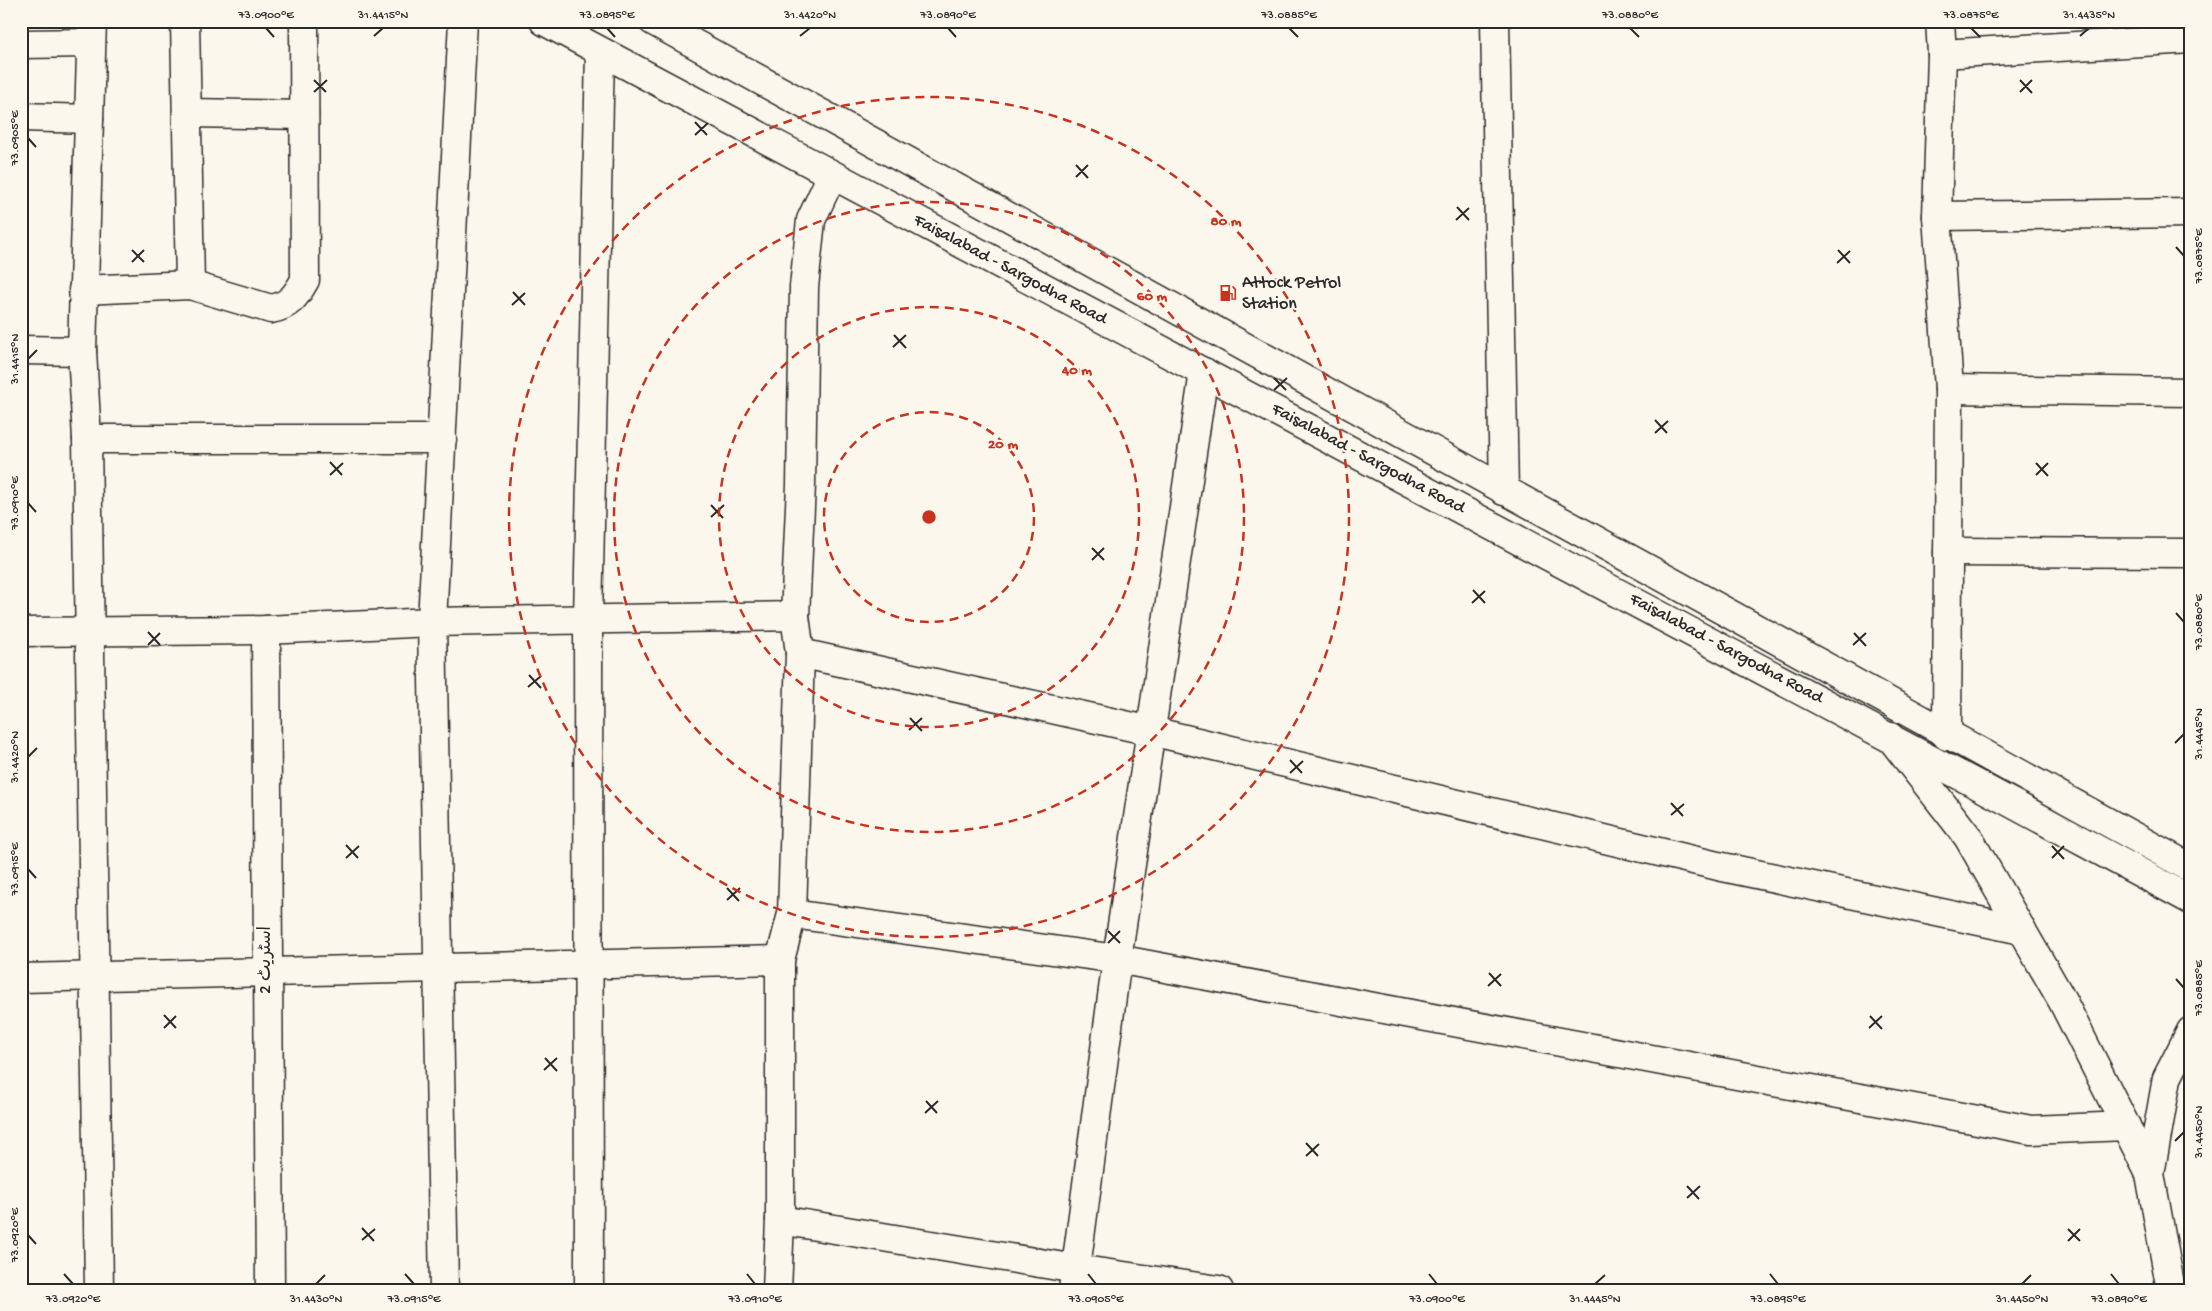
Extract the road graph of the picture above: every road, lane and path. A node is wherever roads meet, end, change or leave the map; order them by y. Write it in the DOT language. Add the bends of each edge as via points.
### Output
graph roads {
  1 [pos="185,21"];
  2 [pos="304,21"];
  3 [pos="463,21"];
  4 [pos="544,21"];
  5 [pos="653,21"];
  6 [pos="1495,21"];
  7 [pos="1940,21"];
  8 [pos="92,32"];
  9 [pos="2191,39"];
  10 [pos="21,44"];
  11 [pos="600,52"];
  12 [pos="1942,54"];
  13 [pos="187,113"];
  14 [pos="304,115"];
  15 [pos="21,117"];
  16 [pos="89,119"];
  17 [pos="831,177"];
  18 [pos="2191,213"];
  19 [pos="1937,216"];
  20 [pos="190,286"];
  21 [pos="83,290"];
  22 [pos="21,350"];
  23 [pos="82,351"];
  24 [pos="1204,372"];
  25 [pos="1949,389"];
  26 [pos="2191,392"];
  27 [pos="87,439"];
  28 [pos="442,439"];
  29 [pos="1504,491"];
  30 [pos="1948,552"];
  31 [pos="2191,553"];
  32 [pos="795,616"];
  33 [pos="588,619"];
  34 [pos="432,622"];
  35 [pos="90,630"];
  36 [pos="266,630"];
  37 [pos="21,632"];
  38 [pos="800,652"];
  39 [pos="1151,732"];
  40 [pos="1947,736"];
  41 [pos="1890,737"];
  42 [pos="2191,868"];
  43 [pos="2191,900"];
  44 [pos="792,914"];
  45 [pos="2022,930"];
  46 [pos="1117,959"];
  47 [pos="780,960"];
  48 [pos="589,965"];
  49 [pos="438,969"];
  50 [pos="266,972"];
  51 [pos="94,977"];
  52 [pos="21,978"];
  53 [pos="2191,1031"];
  54 [pos="2126,1126"];
  55 [pos="2150,1174"];
  56 [pos="780,1220"];
  57 [pos="1074,1279"];
  58 [pos="99,1290"];
  59 [pos="270,1290"];
  60 [pos="444,1290"];
  61 [pos="589,1290"];
  62 [pos="777,1290"];
  63 [pos="1219,1290"];
  64 [pos="2172,1290"];
  1 -- 13 [label="main road"];
  2 -- 14 [label="main road"];
  3 -- 28 [label="main road"];
  4 -- 11 [label="main road, Faisalabad - Sargodha Road"];
  5 -- 29 [label="main road, Faisalabad - Sargodha Road"];
  6 -- 29 [label="main road"];
  7 -- 12 [label="main road"];
  8 -- 10 [label="main road"];
  8 -- 16 [label="main road"];
  9 -- 12 [label="main road"];
  11 -- 17 [label="main road, Faisalabad - Sargodha Road"];
  11 -- 33 [label="main road"];
  12 -- 19 [label="main road"];
  13 -- 14 [label="main road"];
  13 -- 20 [label="main road"];
  14 -- 20 [label="main road" via="305,280 295,297 283,307 271,309"];
  15 -- 16 [label="main road"];
  16 -- 21 [label="main road"];
  17 -- 24 [label="main road, Faisalabad - Sargodha Road"];
  17 -- 32 [label="main road" via="812,220 804,287"];
  18 -- 19 [label="main road"];
  19 -- 25 [label="main road"];
  20 -- 21 [label="main road"];
  21 -- 23 [label="main road"];
  22 -- 23 [label="main road"];
  23 -- 27 [label="main road"];
  24 -- 39 [label="main road"];
  24 -- 41 [label="main road, Faisalabad - Sargodha Road"];
  25 -- 26 [label="main road"];
  25 -- 30 [label="main road"];
  27 -- 28 [label="main road"];
  27 -- 35 [label="main road"];
  28 -- 34 [label="main road"];
  29 -- 40 [label="main road, Faisalabad - Sargodha Road"];
  30 -- 31 [label="main road"];
  30 -- 40 [label="main road"];
  32 -- 33 [label="main road"];
  32 -- 38 [label="main road"];
  33 -- 34 [label="main road"];
  33 -- 48 [label="main road"];
  34 -- 36 [label="main road"];
  34 -- 49 [label="main road"];
  35 -- 36 [label="main road"];
  35 -- 37 [label="main road"];
  35 -- 51 [label="main road"];
  36 -- 50 [label="main road, اسٹریٹ 2"];
  38 -- 39 [label="main road"];
  38 -- 44 [label="main road"];
  39 -- 45 [label="main road" via="1718,866"];
  39 -- 46 [label="main road"];
  40 -- 42 [label="main road, Faisalabad - Sargodha Road"];
  41 -- 43 [label="main road, Faisalabad - Sargodha Road"];
  41 -- 45 [label="main road" via="1968,837"];
  44 -- 46 [label="main road"];
  44 -- 47 [label="main road"];
  45 -- 54 [label="main road" via="2062,1000"];
  46 -- 54 [label="main road" via="2031,1130"];
  46 -- 57 [label="main road"];
  47 -- 48 [label="main road"];
  47 -- 56 [label="main road"];
  48 -- 49 [label="main road"];
  48 -- 61 [label="main road"];
  49 -- 50 [label="main road"];
  49 -- 60 [label="main road"];
  50 -- 51 [label="main road"];
  50 -- 59 [label="main road, اسٹریٹ 2"];
  51 -- 52 [label="main road"];
  51 -- 58 [label="main road"];
  53 -- 55 [label="main road" via="2168,1078"];
  54 -- 55 [label="main road"];
  55 -- 64 [label="main road"];
  56 -- 57 [label="main road"];
  56 -- 62 [label="main road"];
  57 -- 63 [label="main road"];
}
